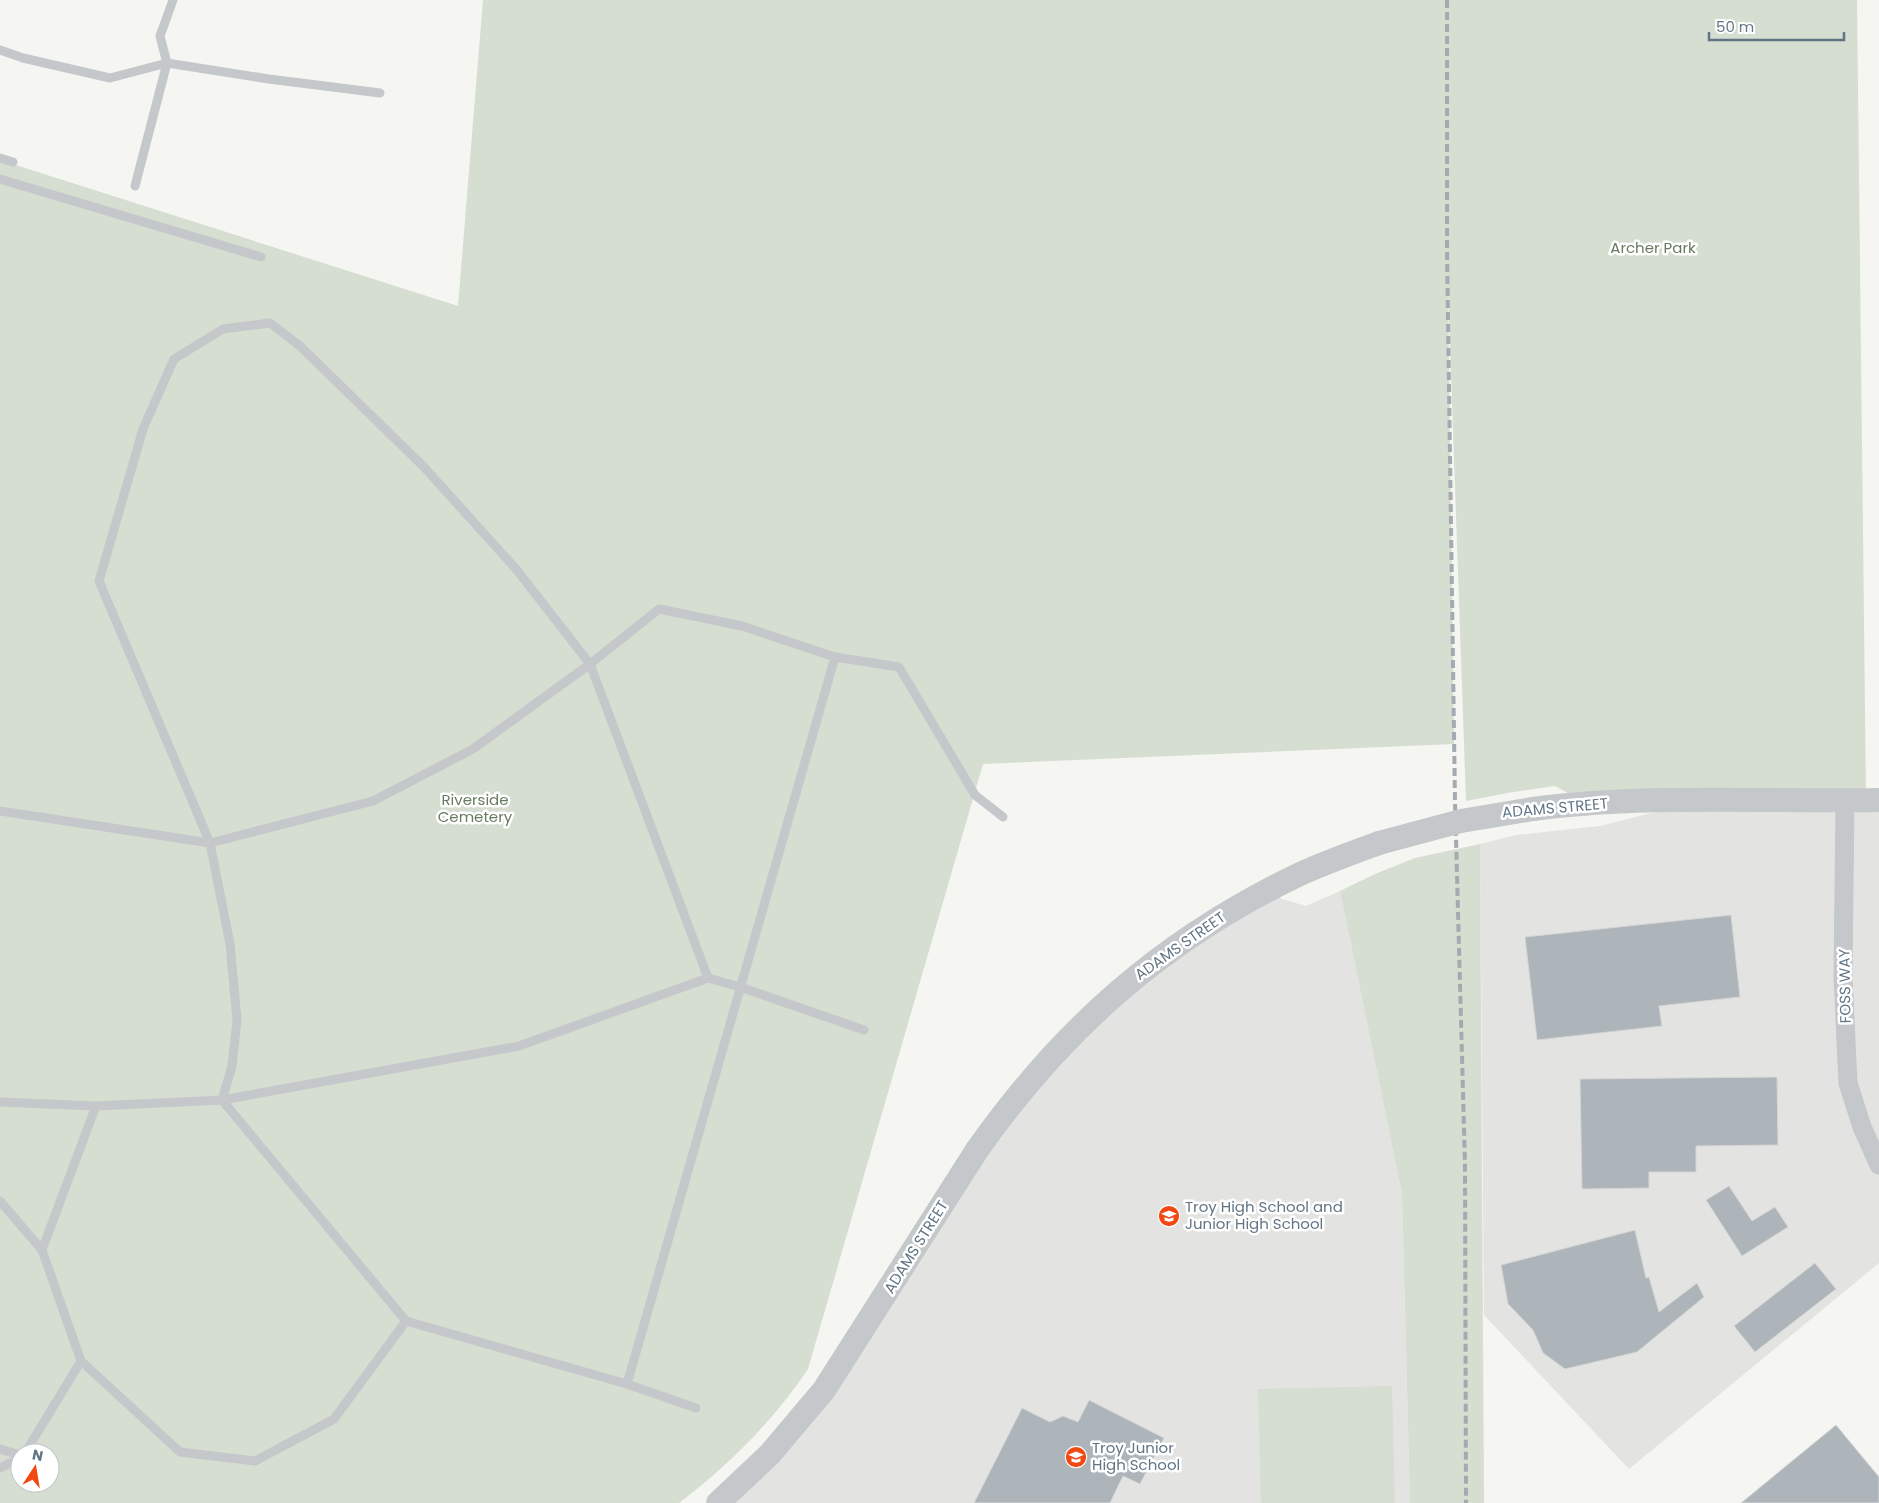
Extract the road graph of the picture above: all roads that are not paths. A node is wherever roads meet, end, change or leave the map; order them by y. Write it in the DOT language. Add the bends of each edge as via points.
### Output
graph roads {
  1 [pos="173,0"];
  2 [pos="0,50"];
  3 [pos="167,63"];
  4 [pos="380,93"];
  5 [pos="0,158"];
  6 [pos="13,162"];
  7 [pos="0,179"];
  8 [pos="136,186"];
  9 [pos="261,257"];
  10 [pos="835,657"];
  11 [pos="590,664"];
  12 [pos="1845,800"];
  13 [pos="1879,800"];
  14 [pos="0,811"];
  15 [pos="1004,817"];
  16 [pos="210,843"];
  17 [pos="708,978"];
  18 [pos="740,987"];
  19 [pos="864,1030"];
  20 [pos="222,1100"];
  21 [pos="0,1102"];
  22 [pos="96,1106"];
  23 [pos="1879,1165"];
  24 [pos="0,1201"];
  25 [pos="42,1250"];
  26 [pos="406,1321"];
  27 [pos="81,1361"];
  28 [pos="627,1384"];
  29 [pos="696,1408"];
  30 [pos="32,1443"];
  31 [pos="718,1503"];
  1 -- 3 [label="lane" via="160,36"];
  2 -- 3 [label="lane" via="110,78"];
  3 -- 4 [label="lane"];
  3 -- 8 [label="lane"];
  5 -- 6 [label="lane"];
  7 -- 9 [label="lane"];
  10 -- 11 [label="lane" via="742,626 659,609"];
  10 -- 15 [label="lane" via="899,667 975,795"];
  10 -- 18 [label="lane"];
  11 -- 16 [label="lane" via="473,749 373,801"];
  11 -- 16 [label="lane" via="516,569 424,467 300,346 270,323 223,329 174,359 143,429 99,581"];
  11 -- 17 [label="lane"];
  12 -- 13 [label="street, ADAMS STREET"];
  12 -- 23 [label="street, FOSS WAY" via="1843,976 1848,1083"];
  12 -- 31 [label="street, ADAMS STREET, bridge" via="1588,804 1533,808 1461,820 1379,843 1300,874 1225,914 1153,962 1088,1018 1029,1081 987,1136 824,1390 770,1454"];
  14 -- 16 [label="lane"];
  16 -- 20 [label="lane" via="230,944 237,1020 232,1066"];
  17 -- 18 [label="lane"];
  17 -- 20 [label="lane" via="519,1046"];
  18 -- 19 [label="lane"];
  18 -- 28 [label="lane"];
  20 -- 22 [label="lane"];
  20 -- 26 [label="lane"];
  21 -- 22 [label="lane"];
  22 -- 25 [label="lane"];
  24 -- 25 [label="lane"];
  25 -- 27 [label="lane"];
  26 -- 27 [label="lane" via="334,1419 255,1460 180,1452"];
  26 -- 28 [label="lane"];
  27 -- 30 [label="lane"];
  28 -- 29 [label="lane"];
}
